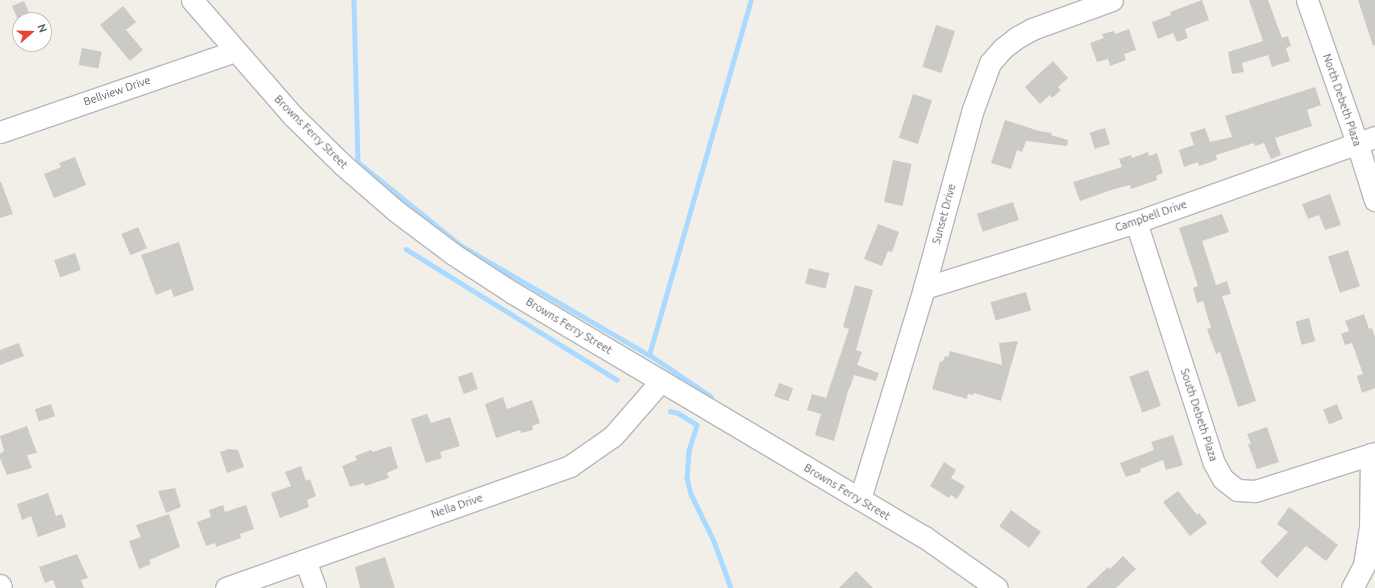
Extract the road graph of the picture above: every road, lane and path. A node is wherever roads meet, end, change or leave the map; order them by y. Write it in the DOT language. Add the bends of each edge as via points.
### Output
graph roads {
  1 [pos="192,0"];
  2 [pos="1112,0"];
  3 [pos="1307,0"];
  4 [pos="235,51"];
  5 [pos="0,132"];
  6 [pos="1366,140"];
  7 [pos="1375,200"];
  8 [pos="1136,222"];
  9 [pos="924,288"];
  10 [pos="661,381"];
  11 [pos="1373,453"];
  12 [pos="860,499"];
  13 [pos="305,560"];
  14 [pos="0,585"];
  15 [pos="1,588"];
  16 [pos="226,588"];
  17 [pos="315,588"];
  18 [pos="997,588"];
  19 [pos="1352,588"];
  1 -- 4 [label="street, Browns Ferry Street"];
  2 -- 9 [label="street, Sunset Drive" via="1032,29 1002,49 990,63 972,112"];
  3 -- 6 [label="street, North Debeth Plaza"];
  4 -- 5 [label="street, Bellview Drive"];
  4 -- 10 [label="street, Browns Ferry Street" via="293,116 396,212 506,289"];
  6 -- 7 [label="street, North Debeth Plaza"];
  6 -- 8 [label="street, Campbell Drive"];
  8 -- 9 [label="street, Campbell Drive"];
  8 -- 11 [label="street, South Debeth Plaza" via="1214,463 1223,480 1237,490 1255,491"];
  9 -- 12 [label="street, Sunset Drive"];
  10 -- 12 [label="street, Browns Ferry Street"];
  10 -- 13 [label="street, Nella Drive" via="613,436 570,466"];
  11 -- 19 [label="street" via="1369,536 1364,565"];
  12 -- 18 [label="street, Browns Ferry Street" via="923,536"];
  13 -- 16 [label="street, Nella Drive"];
  13 -- 17 [label="street"];
  14 -- 15 [label="street"];
}
